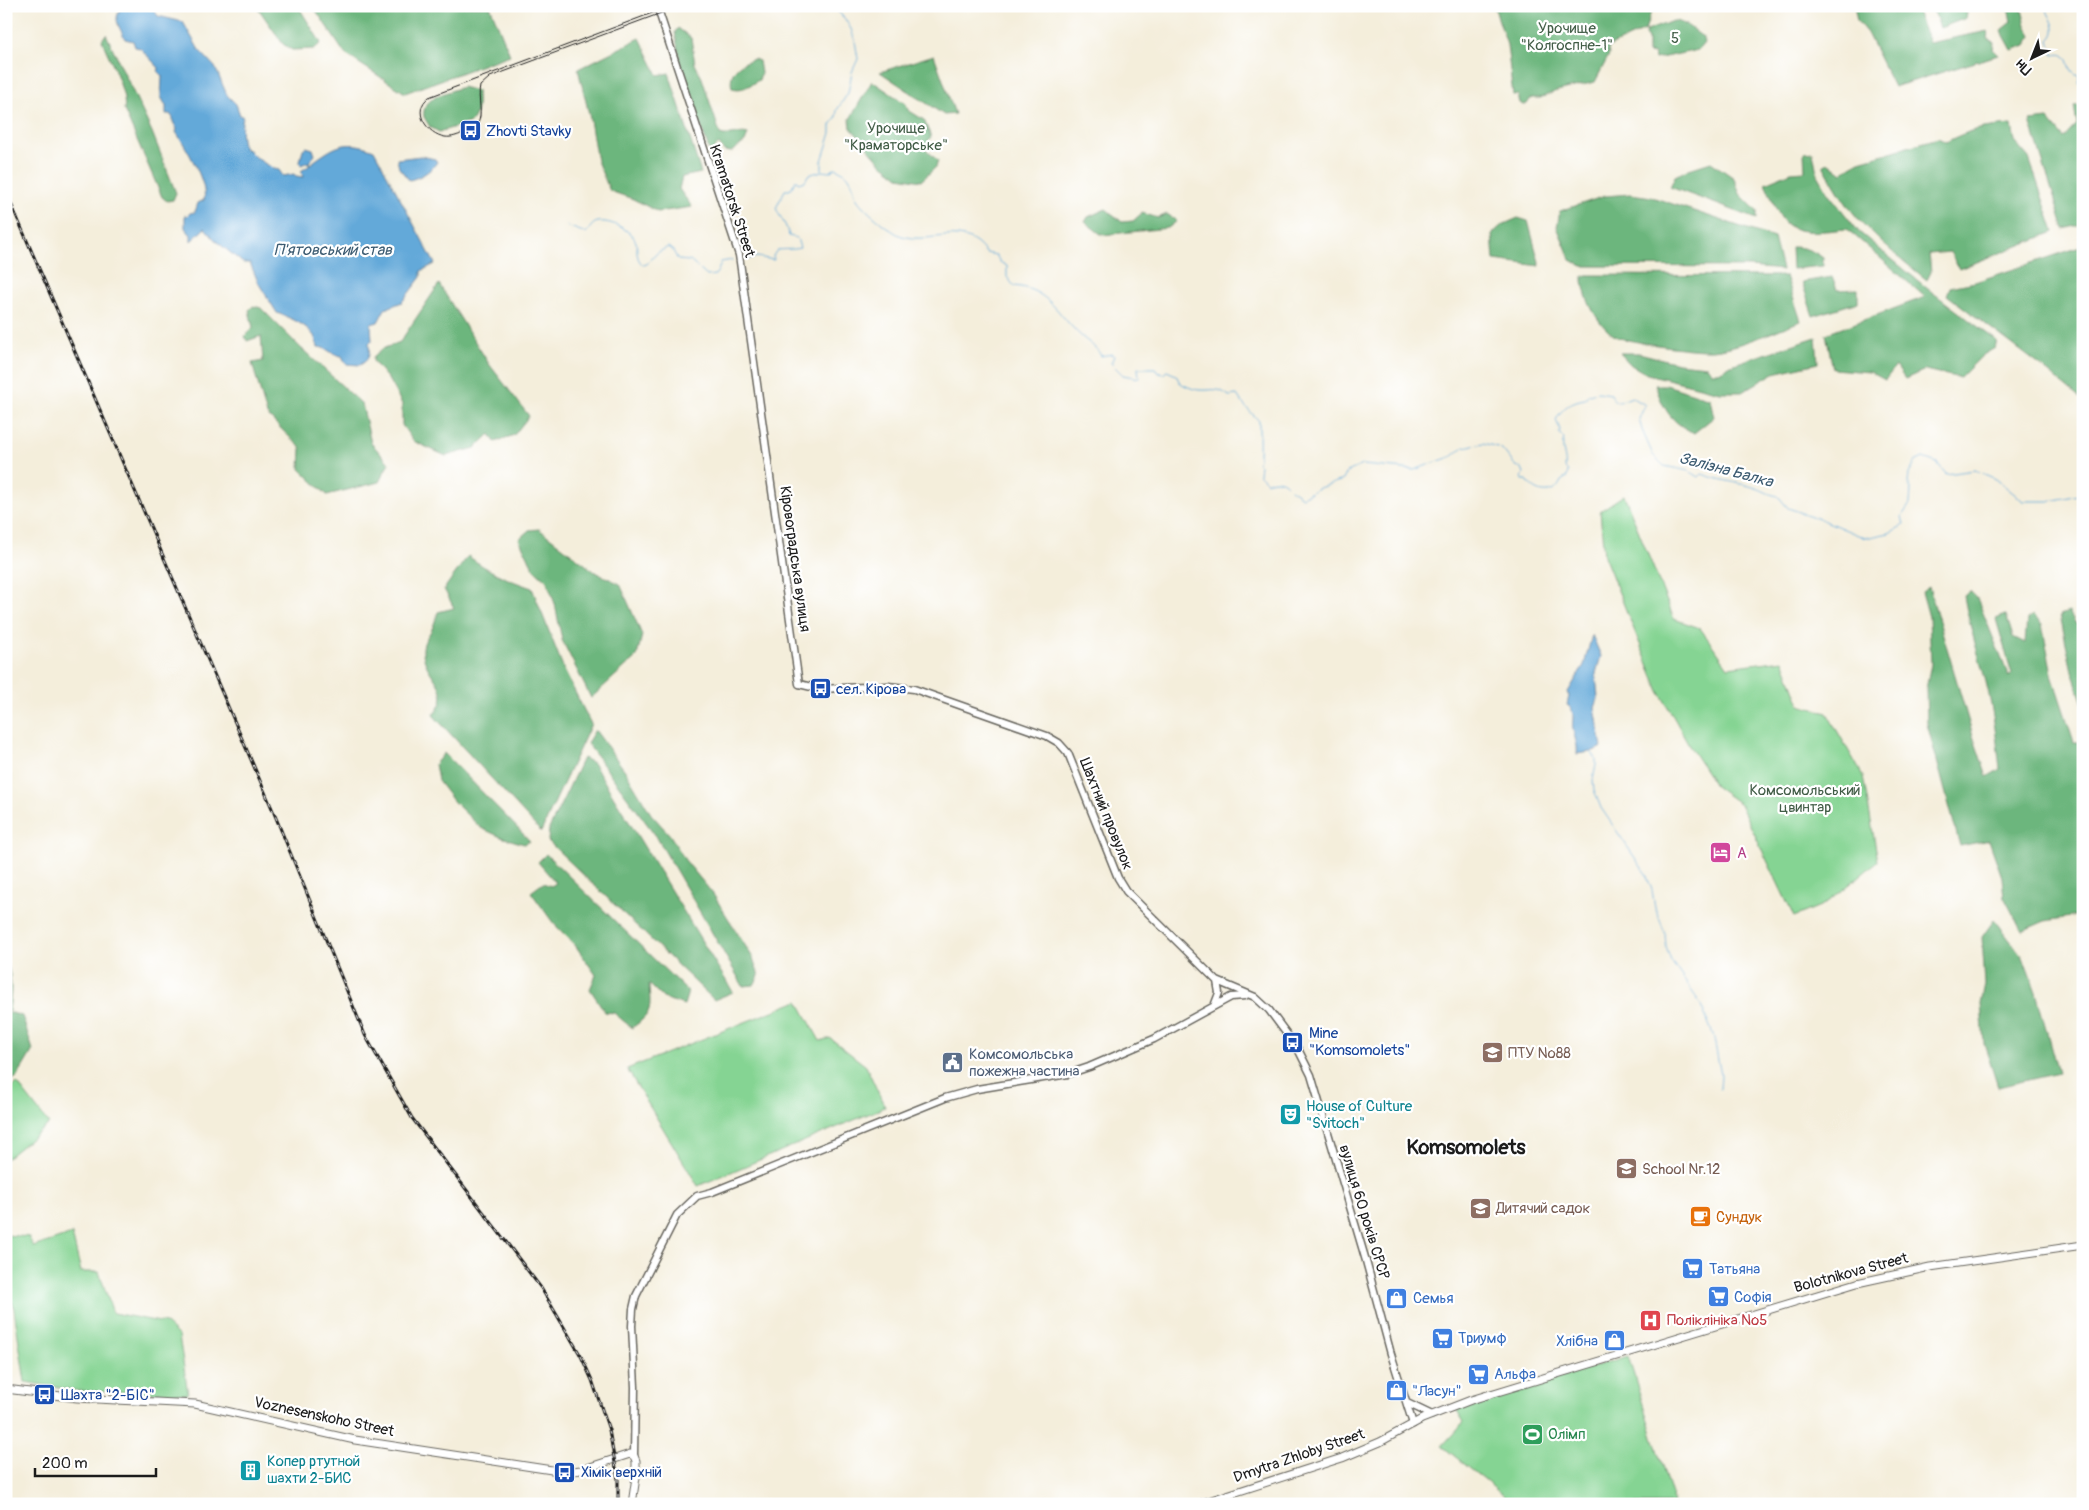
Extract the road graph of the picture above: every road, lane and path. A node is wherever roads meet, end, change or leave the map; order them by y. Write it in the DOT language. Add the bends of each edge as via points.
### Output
graph roads {
  1 [pos="657,6"];
  2 [pos="765,437"];
  3 [pos="799,684"];
  4 [pos="1217,981"];
  5 [pos="1251,996"];
  6 [pos="1213,1007"];
  7 [pos="2083,1245"];
  8 [pos="6,1389"];
  9 [pos="1407,1403"];
  10 [pos="1432,1414"];
  11 [pos="1413,1424"];
  12 [pos="635,1438"];
  13 [pos="634,1456"];
  14 [pos="620,1457"];
  15 [pos="632,1504"];
  16 [pos="1199,1504"];
  1 -- 2 [label="street, Kramatorsk Street" via="736,244"];
  2 -- 3 [label="street, Кіровоградська вулиця"];
  3 -- 4 [label="street, Шахтний провулок" via="820,689 888,686 914,689 1059,743 1068,753 1122,886"];
  4 -- 5 [label="street, Шахтний провулок"];
  4 -- 6 [label="street" via="1218,993"];
  5 -- 6 [label="street" via="1231,997"];
  5 -- 9 [label="street, вулиця 60 років СРСР" via="1277,1020 1298,1049 1311,1075"];
  6 -- 12 [label="street" via="1154,1039 1094,1065 1068,1074 977,1089 945,1098 697,1196 677,1216 642,1282 632,1309"];
  7 -- 10 [label="main road, Bolotnikova Street" via="1930,1267 1857,1283"];
  8 -- 14 [label="main road, Voznesenskoho Street" via="77,1398 195,1404 348,1439 565,1472"];
  9 -- 10 [label="street"];
  9 -- 11 [label="street, вулиця 60 років СРСР"];
  10 -- 11 [label="main road, Dmytra Zhloby Street"];
  11 -- 16 [label="main road, Dmytra Zhloby Street" via="1342,1458"];
  12 -- 13 [label="street"];
  12 -- 14 [label="street" via="628,1451"];
  13 -- 14 [label="main road, Voznesenskoho Street"];
  13 -- 15 [label="main road" via="636,1477"];
}
